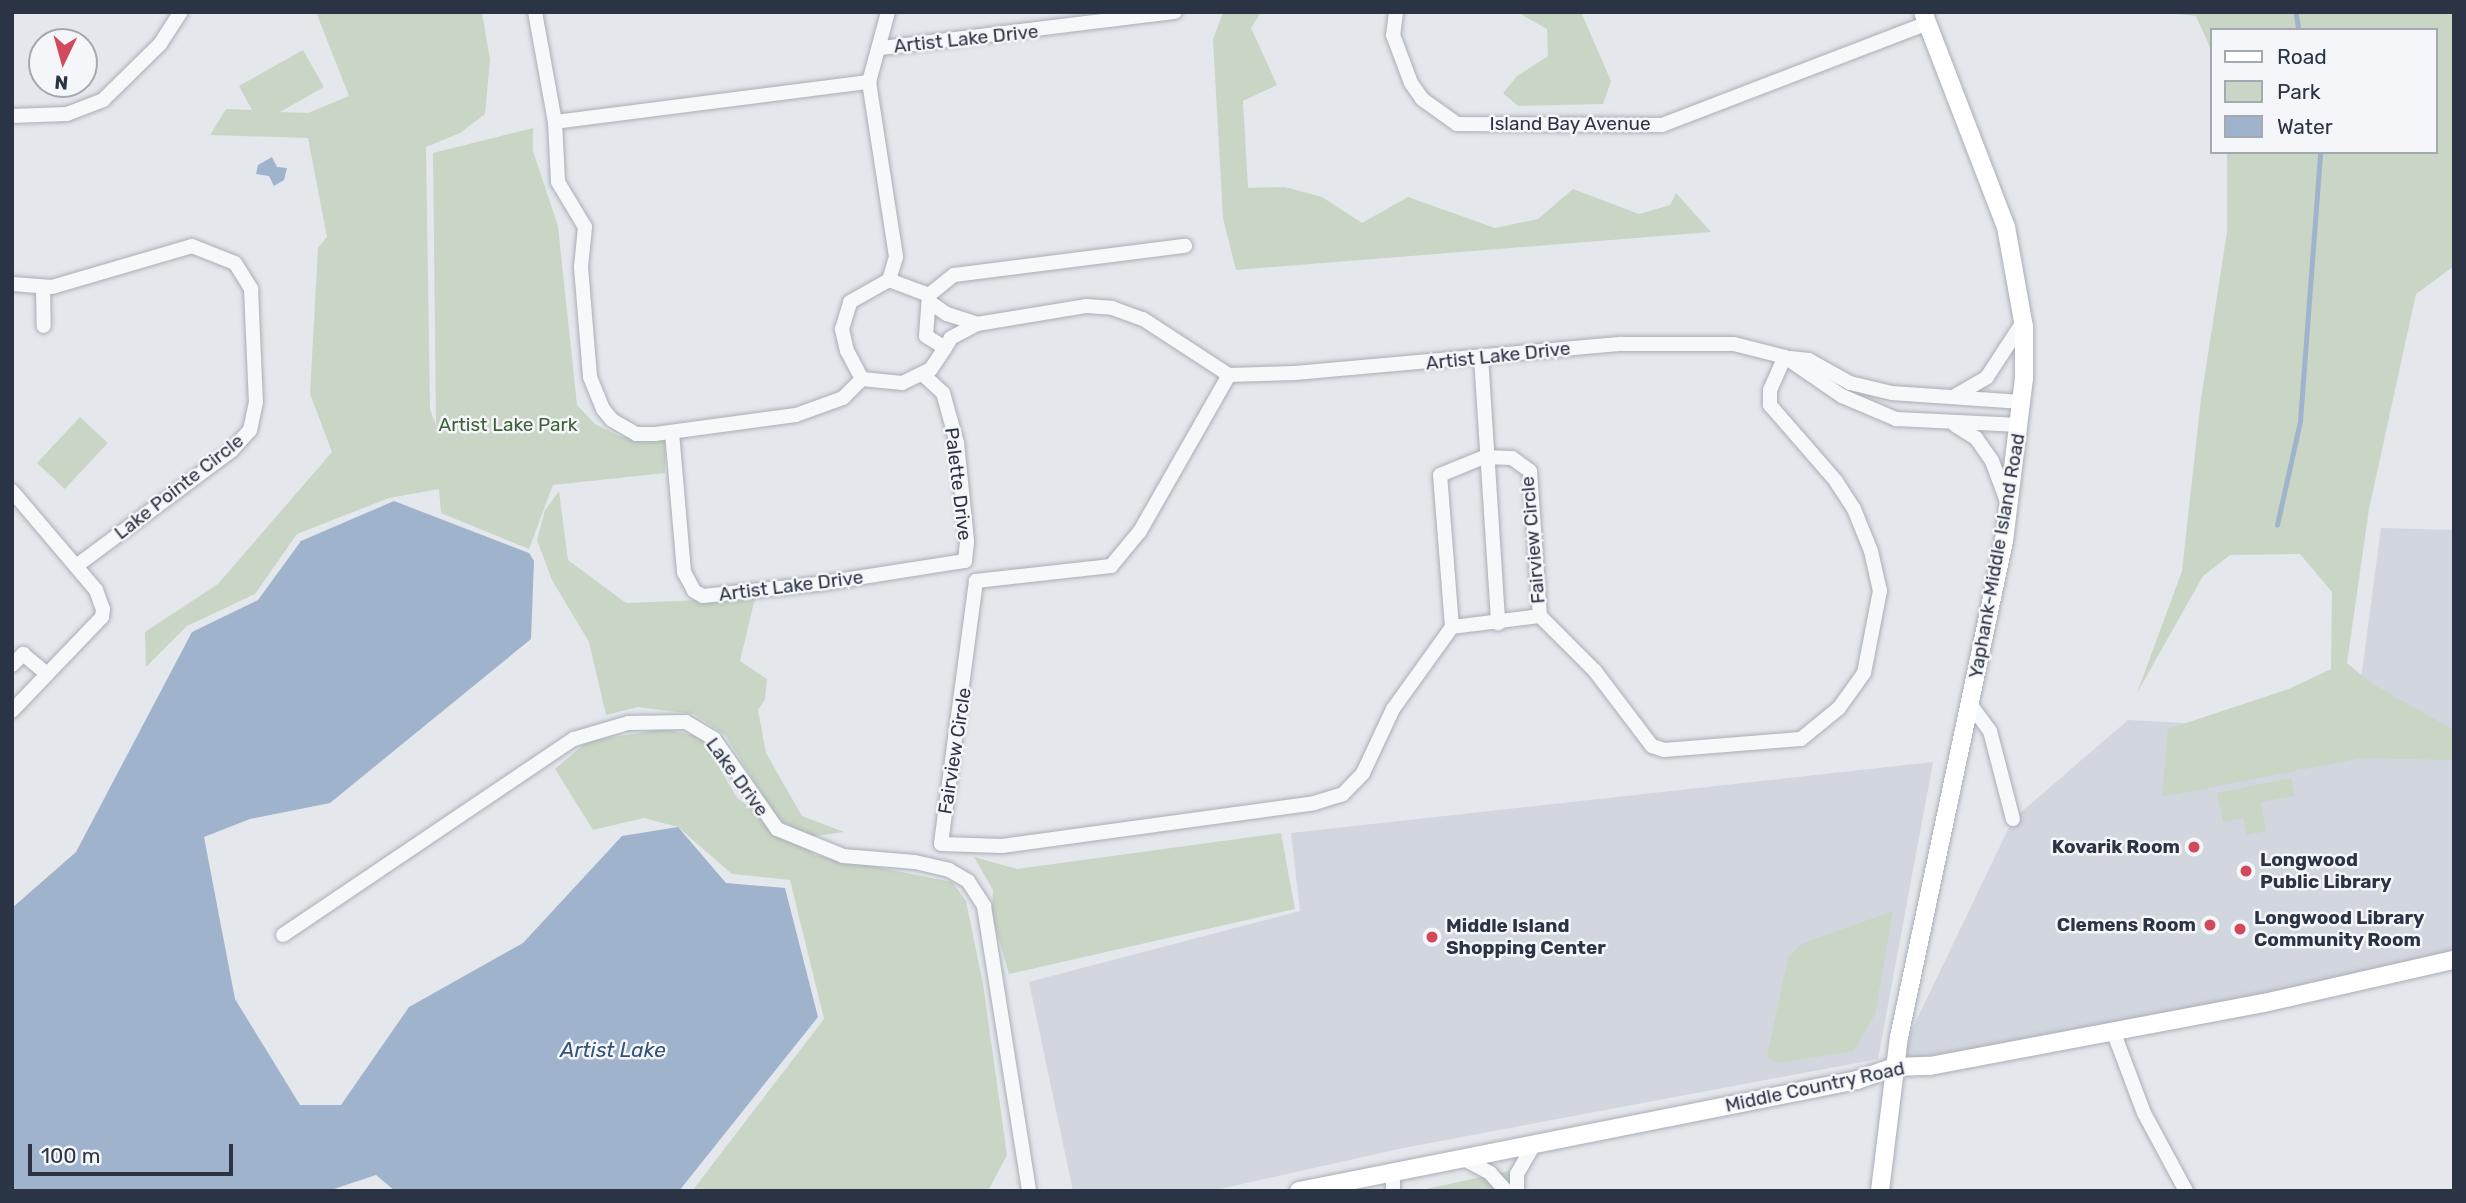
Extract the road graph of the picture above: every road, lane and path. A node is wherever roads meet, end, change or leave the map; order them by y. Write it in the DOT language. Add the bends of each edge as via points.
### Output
graph roads {
  1 [pos="181,12"];
  2 [pos="535,12"];
  3 [pos="888,12"];
  4 [pos="1175,12"];
  5 [pos="1396,12"];
  6 [pos="1926,18"];
  7 [pos="881,48"];
  8 [pos="869,82"];
  9 [pos="12,116"];
  10 [pos="555,122"];
  11 [pos="1185,246"];
  12 [pos="889,280"];
  13 [pos="12,284"];
  14 [pos="43,287"];
  15 [pos="930,299"];
  16 [pos="2023,320"];
  17 [pos="976,324"];
  18 [pos="44,326"];
  19 [pos="945,348"];
  20 [pos="1481,357"];
  21 [pos="1785,357"];
  22 [pos="1229,374"];
  23 [pos="924,375"];
  24 [pos="862,379"];
  25 [pos="1952,397"];
  26 [pos="2022,402"];
  27 [pos="1954,424"];
  28 [pos="2020,425"];
  29 [pos="672,432"];
  30 [pos="1485,457"];
  31 [pos="12,491"];
  32 [pos="2009,508"];
  33 [pos="965,561"];
  34 [pos="76,566"];
  35 [pos="1540,616"];
  36 [pos="1498,623"];
  37 [pos="1452,627"];
  38 [pos="12,665"];
  39 [pos="47,674"];
  40 [pos="1971,705"];
  41 [pos="12,710"];
  42 [pos="2012,819"];
  43 [pos="283,935"];
  44 [pos="2454,960"];
  45 [pos="2113,1031"];
  46 [pos="1894,1067"];
  47 [pos="1534,1145"];
  48 [pos="1464,1159"];
  49 [pos="1393,1182"];
  50 [pos="1029,1191"];
  51 [pos="1299,1191"];
  52 [pos="1506,1191"];
  53 [pos="1517,1191"];
  54 [pos="1880,1191"];
  55 [pos="2186,1191"];
  1 -- 9 [label="street" via="160,44 103,100 64,115"];
  2 -- 10 [label="street"];
  3 -- 7 [label="street, Artist Lake Drive"];
  4 -- 7 [label="street, Artist Lake Drive"];
  5 -- 6 [label="street, Island Bay Avenue" via="1393,35 1411,83 1422,99 1457,124 1662,125"];
  6 -- 16 [label="main road, Yaphank-Middle Island Road" via="2006,227"];
  7 -- 8 [label="street, Artist Lake Drive"];
  8 -- 10 [label="street"];
  8 -- 12 [label="street, Artist Lake Drive" via="896,257"];
  10 -- 29 [label="street" via="558,181 585,227 581,267 596,394 612,420 636,434"];
  11 -- 15 [label="street" via="954,275"];
  12 -- 15 [label="street"];
  12 -- 24 [label="street" via="870,287 846,309 842,330"];
  13 -- 14 [label="street, Lake Pointe Circle"];
  14 -- 18 [label="street"];
  14 -- 34 [label="street, Lake Pointe Circle" via="192,246 235,263 245,275 255,307 256,402 250,430 231,451"];
  15 -- 17 [label="street" via="947,314"];
  15 -- 19 [label="street" via="923,327 926,336"];
  16 -- 25 [label="street" via="2015,341 1987,377"];
  16 -- 26 [label="main road, Yaphank-Middle Island Road"];
  17 -- 19 [label="street" via="951,338"];
  17 -- 22 [label="street" via="1086,306 1112,308 1143,319"];
  19 -- 23 [label="street"];
  20 -- 21 [label="street, Artist Lake Drive" via="1694,342 1734,344"];
  20 -- 22 [label="street, Artist Lake Drive"];
  20 -- 30 [label="street"];
  21 -- 25 [label="street" via="1809,360 1850,383 1892,393"];
  21 -- 27 [label="street, Artist Lake Drive" via="1863,408 1896,419"];
  21 -- 35 [label="street, Fairview Circle" via="1770,390 1770,404 1854,509 1871,551 1880,591 1864,673 1839,708 1801,739 1658,749 1647,741 1595,671"];
  22 -- 37 [label="street, Fairview Circle" via="1140,531 1111,566 976,581 942,844 1002,846 1314,803 1343,794 1363,773 1393,709"];
  23 -- 24 [label="street" via="902,383"];
  23 -- 33 [label="street, Palette Drive" via="943,393 957,443"];
  24 -- 29 [label="street" via="843,398 796,415"];
  25 -- 26 [label="street"];
  26 -- 28 [label="main road, Yaphank-Middle Island Road"];
  27 -- 28 [label="street, Artist Lake Drive"];
  27 -- 32 [label="street" via="1976,438 1992,461"];
  28 -- 32 [label="main road, Yaphank-Middle Island Road"];
  29 -- 33 [label="street, Artist Lake Drive" via="684,572 694,591 703,596"];
  30 -- 35 [label="street, Fairview Circle" via="1513,458 1530,471"];
  30 -- 36 [label="street"];
  30 -- 37 [label="street" via="1440,475"];
  31 -- 34 [label="street"];
  32 -- 40 [label="main road, Yaphank-Middle Island Road"];
  34 -- 39 [label="street" via="96,590 102,617"];
  35 -- 36 [label="street, Fairview Circle"];
  36 -- 37 [label="street, Fairview Circle"];
  38 -- 39 [label="street" via="23,654"];
  39 -- 41 [label="street"];
  40 -- 42 [label="street" via="1990,731"];
  40 -- 46 [label="main road, Yaphank-Middle Island Road"];
  43 -- 50 [label="street, Lake Drive" via="575,739 628,723 686,722 714,739 776,829 843,856 915,862 968,880 984,906"];
  44 -- 45 [label="main road, Middle Country Road"];
  45 -- 46 [label="main road, Middle Country Road" via="1930,1066"];
  45 -- 55 [label="street" via="2144,1113"];
  46 -- 47 [label="main road, Middle Country Road" via="1857,1080"];
  46 -- 54 [label="main road, Yaphank-Middle Island Road"];
  47 -- 48 [label="main road, Middle Country Road"];
  47 -- 53 [label="street" via="1517,1174"];
  48 -- 49 [label="main road, Middle Country Road"];
  48 -- 52 [label="street" via="1490,1173"];
  49 -- 51 [label="main road, Middle Country Road"];
}
